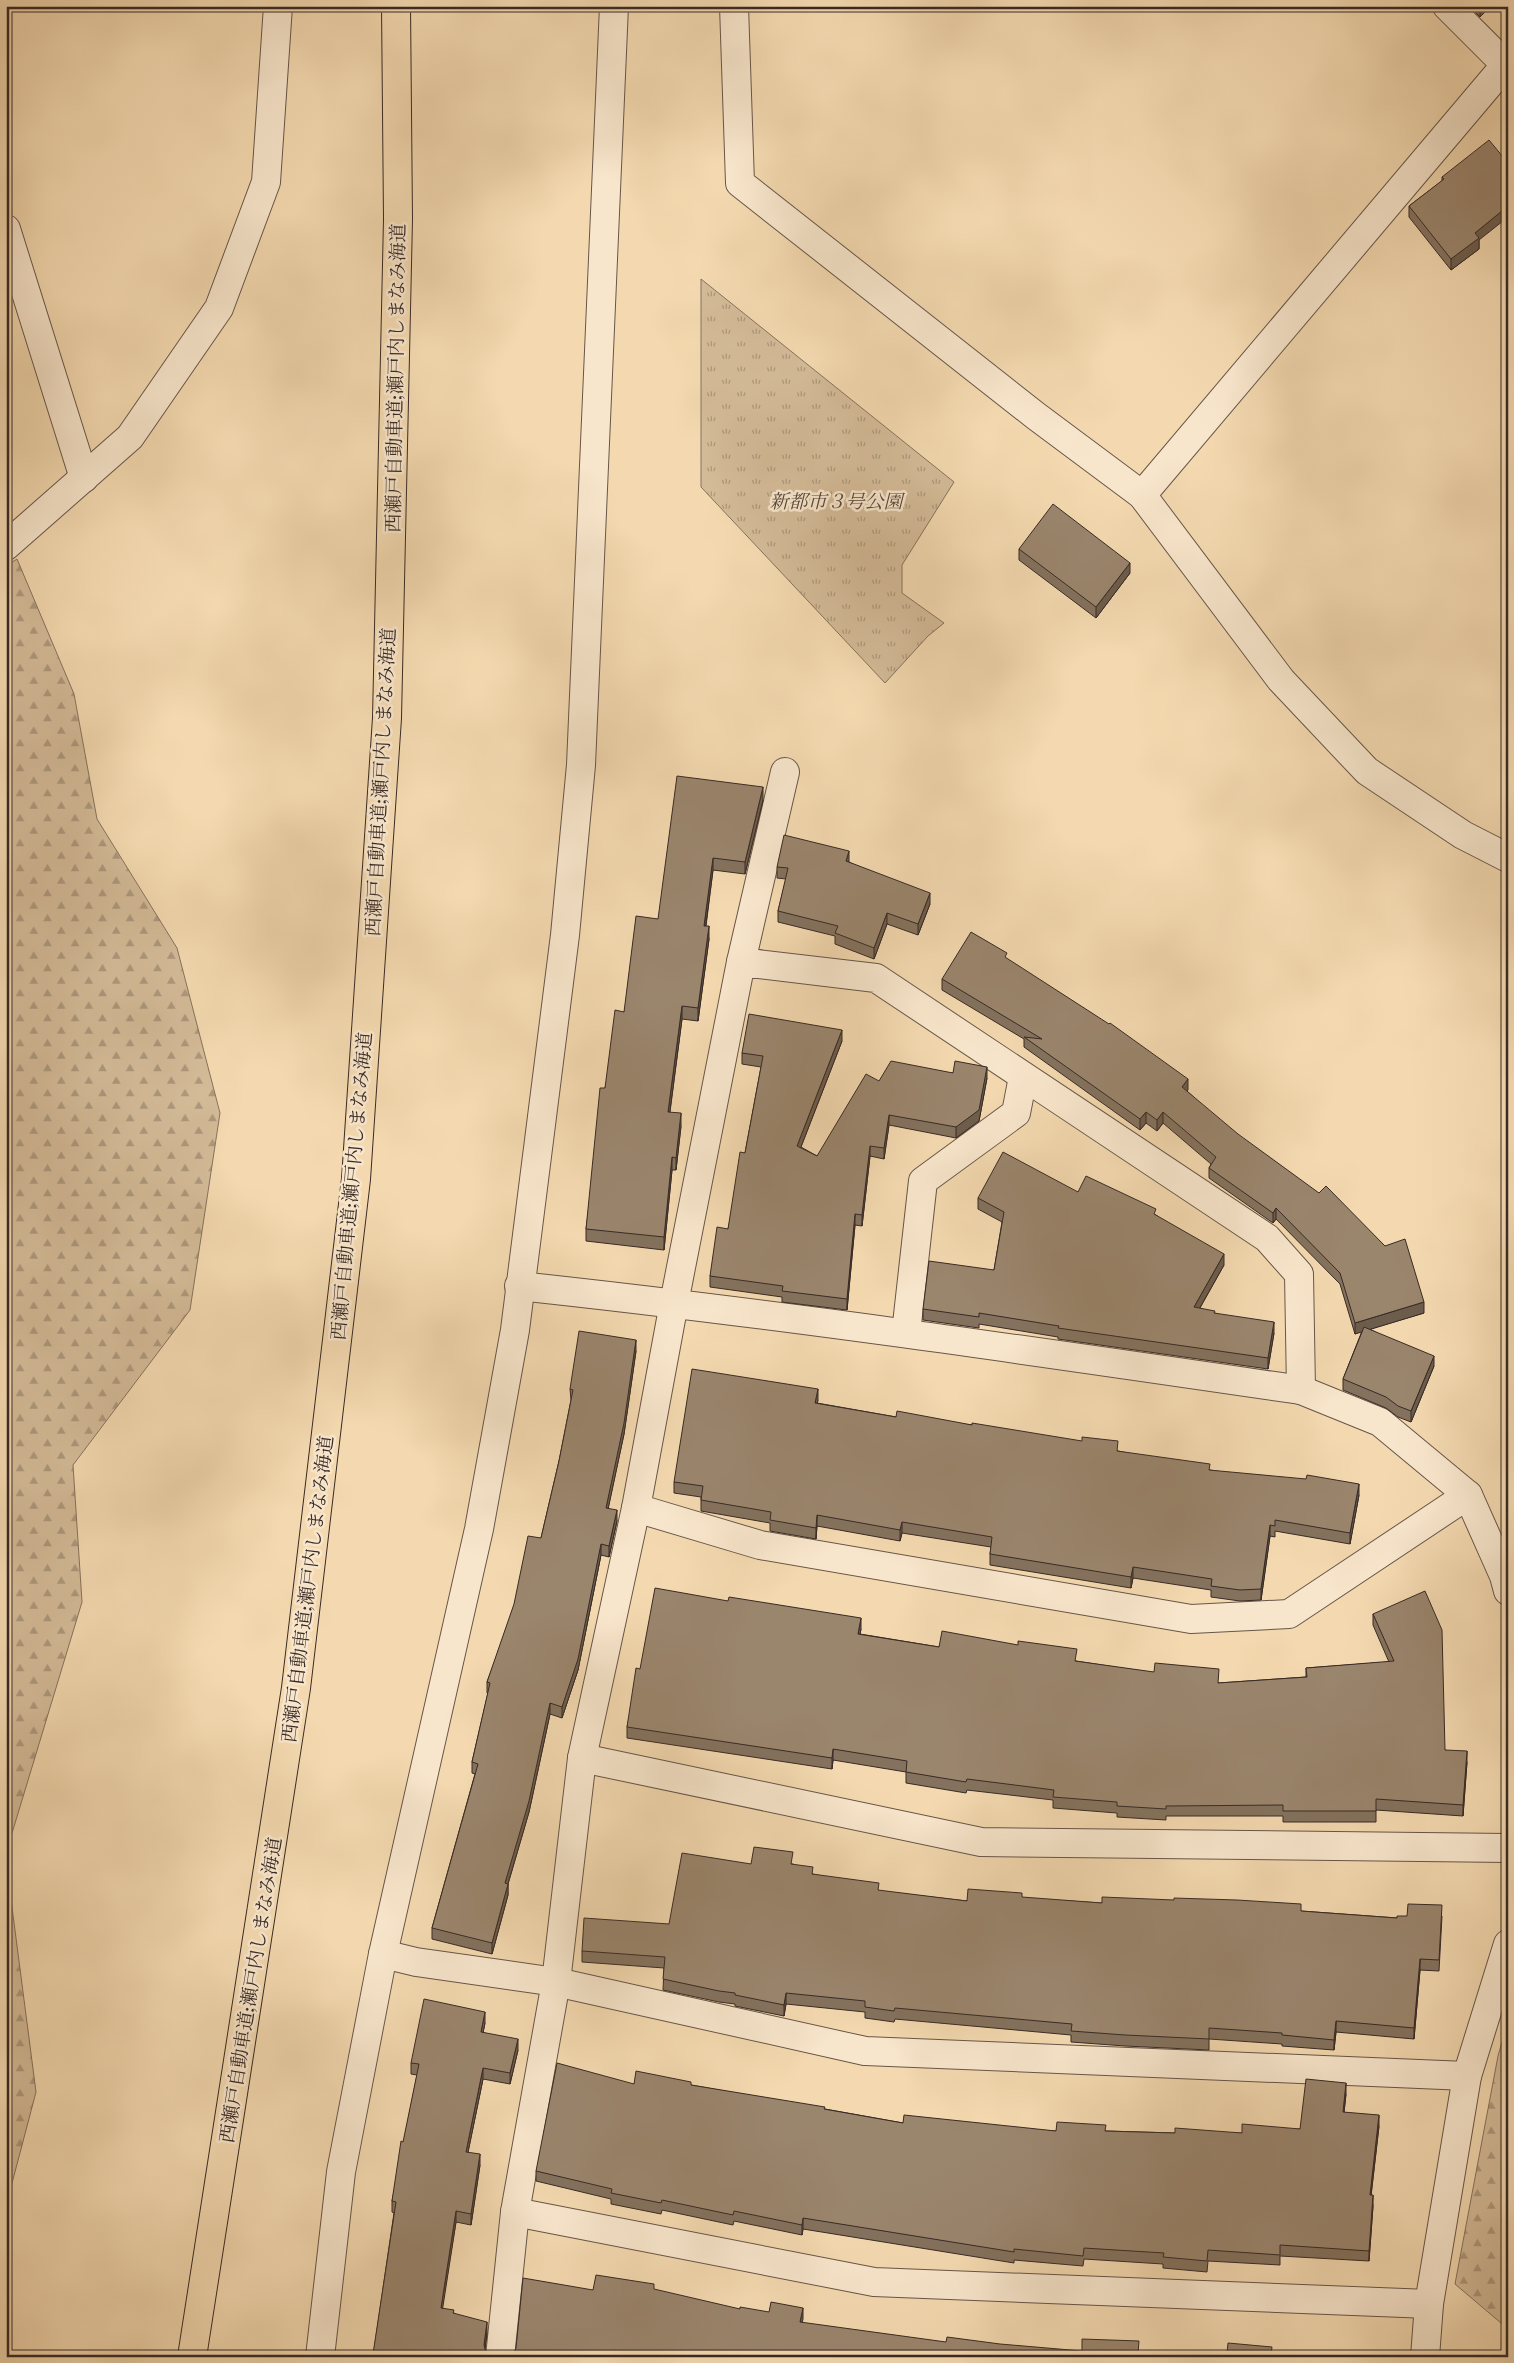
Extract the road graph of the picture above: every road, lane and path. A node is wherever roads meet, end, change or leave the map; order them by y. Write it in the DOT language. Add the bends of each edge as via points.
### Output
graph roads {
  1 [pos="278,6"];
  2 [pos="396,6"];
  3 [pos="614,6"];
  4 [pos="734,6"];
  5 [pos="1447,6"];
  6 [pos="1507,64"];
  7 [pos="6,229"];
  8 [pos="84,478"];
  9 [pos="1142,495"];
  10 [pos="6,546"];
  11 [pos="784,772"];
  12 [pos="1508,858"];
  13 [pos="741,962"];
  14 [pos="1023,1077"];
  15 [pos="519,1286"];
  16 [pos="674,1303"];
  17 [pos="906,1333"];
  18 [pos="1301,1390"];
  19 [pos="1468,1495"];
  20 [pos="636,1508"];
  21 [pos="1508,1591"];
  22 [pos="582,1758"];
  23 [pos="1508,1848"];
  24 [pos="1508,1944"];
  25 [pos="383,1954"];
  26 [pos="556,1982"];
  27 [pos="1467,2076"];
  28 [pos="515,2212"];
  29 [pos="1429,2304"];
  30 [pos="192,2357"];
  31 [pos="320,2357"];
  32 [pos="500,2357"];
  33 [pos="1425,2357"];
  1 -- 8 [label="street" via="266,182 218,308 130,437"];
  2 -- 30 [label="highway, 西瀬戸自動車道;瀬戸内しまなみ海道" via="398,219 387,718 356,1179 296,1688"];
  3 -- 15 [label="street" via="581,765 565,935"];
  4 -- 9 [label="street" via="740,183 1036,416"];
  5 -- 6 [label="street"];
  6 -- 9 [label="street"];
  7 -- 8 [label="street"];
  8 -- 10 [label="street"];
  9 -- 12 [label="street" via="1281,680 1367,771 1463,834"];
  11 -- 13 [label="street"];
  13 -- 14 [label="street" via="876,978"];
  13 -- 16 [label="street"];
  14 -- 17 [label="street" via="1016,1113 923,1182"];
  14 -- 18 [label="street" via="1267,1238 1299,1274"];
  15 -- 16 [label="street"];
  15 -- 25 [label="street" via="479,1529"];
  16 -- 17 [label="street"];
  16 -- 20 [label="street"];
  17 -- 18 [label="street"];
  18 -- 19 [label="street" via="1380,1422"];
  19 -- 20 [label="street" via="1289,1614 1191,1619 760,1545"];
  19 -- 21 [label="street"];
  20 -- 22 [label="street"];
  22 -- 23 [label="street" via="981,1842"];
  22 -- 26 [label="street"];
  24 -- 27 [label="street"];
  25 -- 26 [label="street" via="416,1962"];
  25 -- 31 [label="street" via="341,2172"];
  26 -- 27 [label="street" via="865,2051"];
  26 -- 28 [label="street"];
  27 -- 29 [label="street"];
  28 -- 29 [label="street" via="874,2282"];
  28 -- 32 [label="street"];
  29 -- 33 [label="street"];
}
